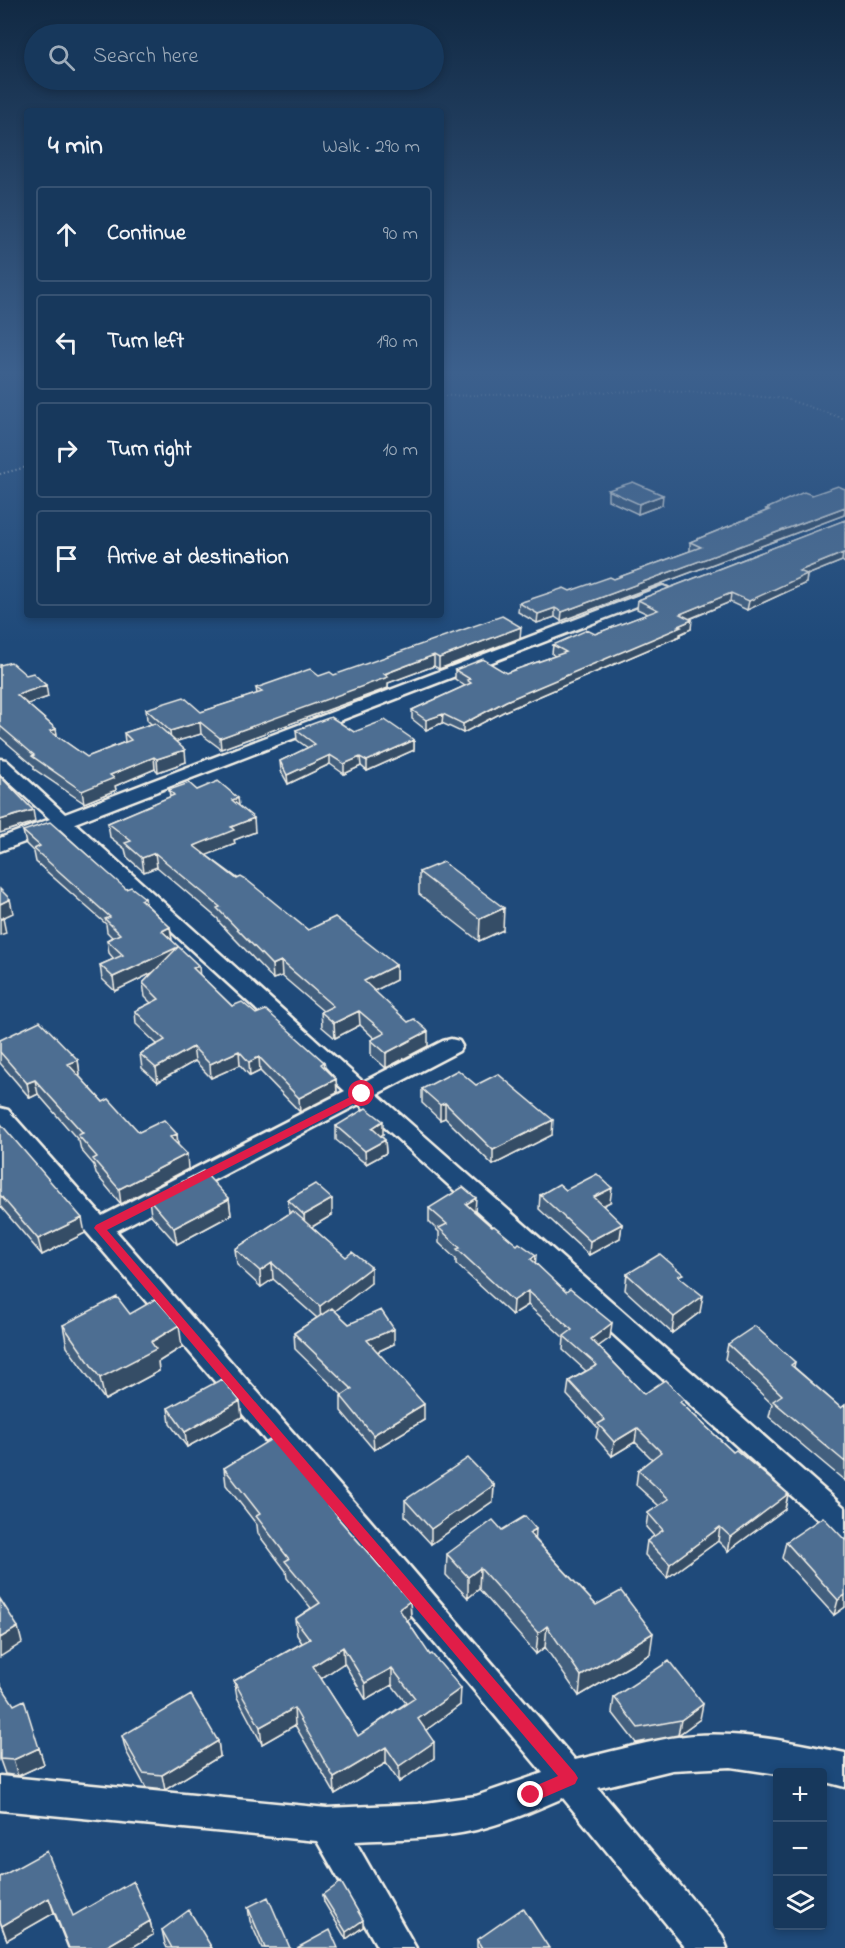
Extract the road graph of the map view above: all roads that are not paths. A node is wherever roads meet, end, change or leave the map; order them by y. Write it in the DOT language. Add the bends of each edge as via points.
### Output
graph roads {
  1 [pos="679,585"];
  2 [pos="0,764"];
  3 [pos="62,822"];
  4 [pos="0,845"];
  5 [pos="451,1046"];
  6 [pos="362,1094"];
  7 [pos="0,1116"];
  8 [pos="100,1228"];
  9 [pos="845,1526"];
  10 [pos="845,1770"];
  11 [pos="570,1778"];
  12 [pos="0,1793"];
  13 [pos="327,1825"];
  14 [pos="398,1948"];
  15 [pos="709,1948"];
  1 -- 3 [label="street"];
  2 -- 3 [label="street"];
  3 -- 4 [label="street"];
  3 -- 6 [label="street"];
  5 -- 6 [label="street"];
  6 -- 8 [label="street"];
  6 -- 9 [label="street"];
  7 -- 8 [label="street"];
  8 -- 11 [label="street"];
  10 -- 11 [label="street" via="731,1751 672,1754"];
  11 -- 13 [label="street" via="476,1813 418,1821"];
  11 -- 15 [label="street"];
  12 -- 13 [label="street"];
  13 -- 14 [label="street"];
}
